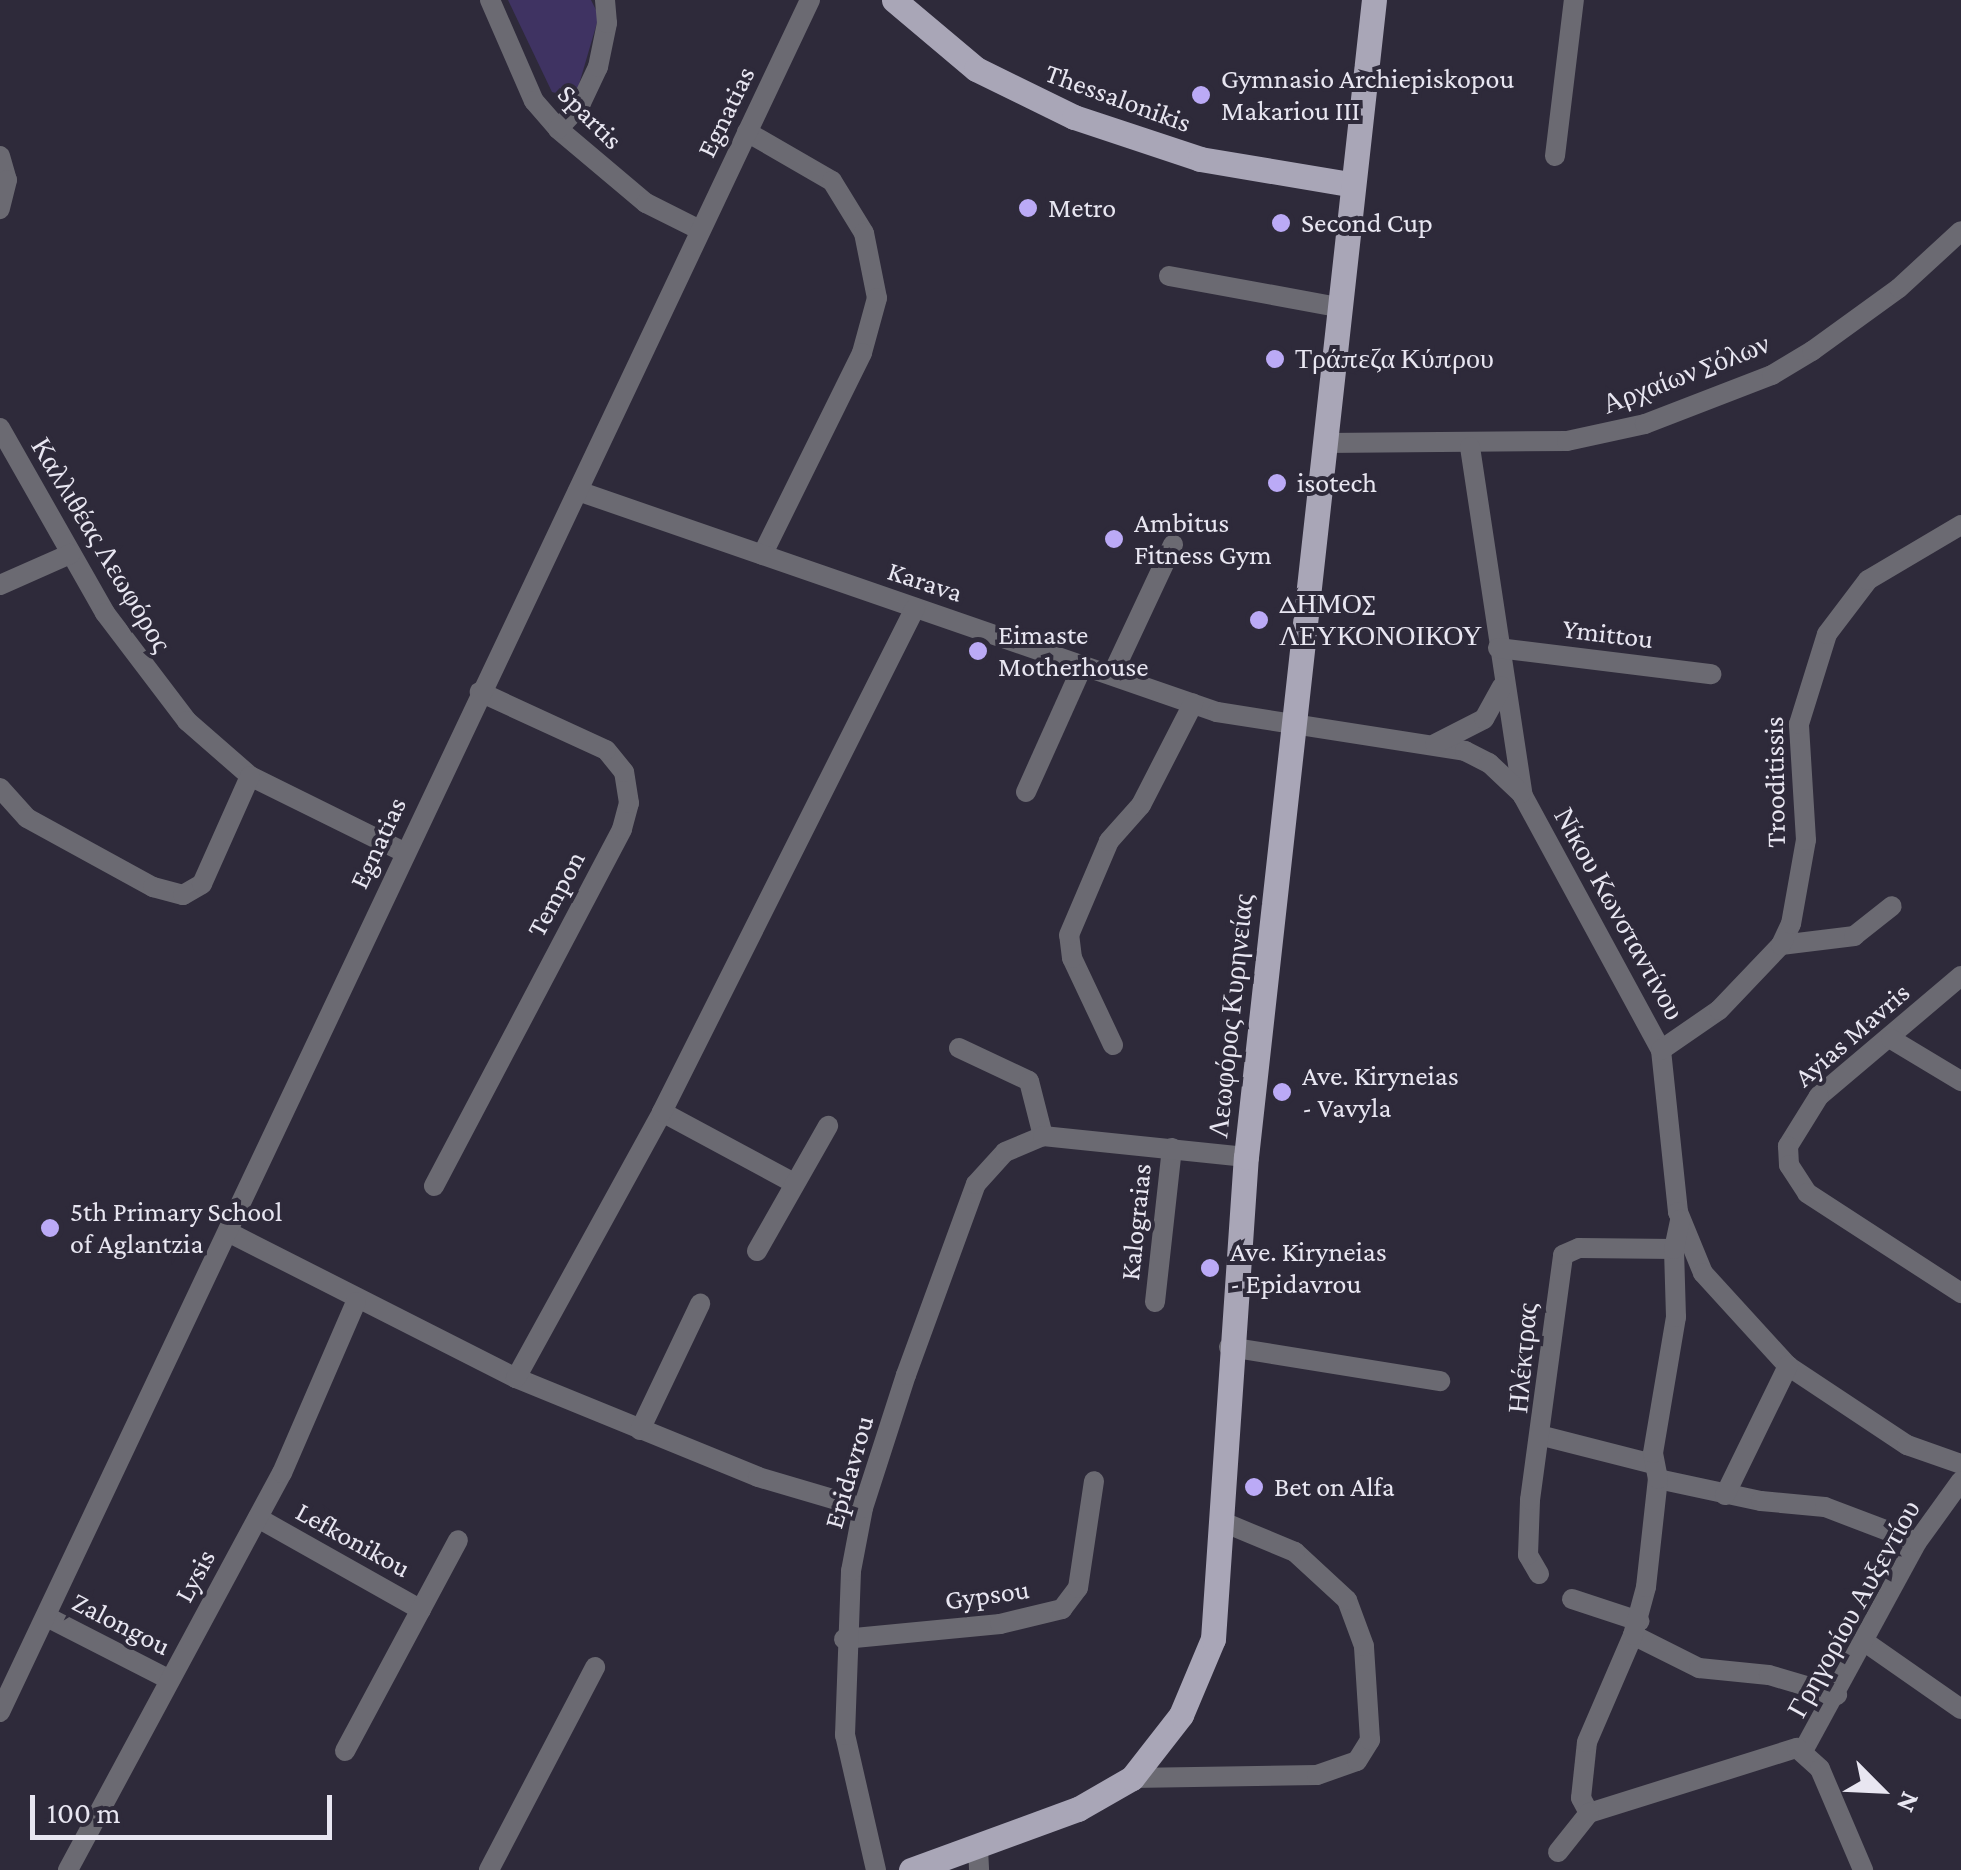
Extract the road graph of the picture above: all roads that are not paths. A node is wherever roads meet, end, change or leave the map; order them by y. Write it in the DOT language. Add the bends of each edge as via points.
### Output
graph roads {
  1 [pos="490,0"];
  2 [pos="605,0"];
  3 [pos="810,0"];
  4 [pos="894,0"];
  5 [pos="1374,0"];
  6 [pos="1574,0"];
  7 [pos="558,129"];
  8 [pos="747,132"];
  9 [pos="0,156"];
  10 [pos="1555,156"];
  11 [pos="1350,184"];
  12 [pos="0,209"];
  13 [pos="700,230"];
  14 [pos="1961,231"];
  15 [pos="1169,276"];
  16 [pos="1338,308"];
  17 [pos="0,428"];
  18 [pos="1325,443"];
  19 [pos="1470,446"];
  20 [pos="578,492"];
  21 [pos="1961,525"];
  22 [pos="1172,545"];
  23 [pos="70,554"];
  24 [pos="762,555"];
  25 [pos="0,586"];
  26 [pos="915,608"];
  27 [pos="1498,648"];
  28 [pos="1083,666"];
  29 [pos="1112,674"];
  30 [pos="1711,674"];
  31 [pos="1502,687"];
  32 [pos="480,692"];
  33 [pos="1192,704"];
  34 [pos="1294,723"];
  35 [pos="1436,744"];
  36 [pos="250,776"];
  37 [pos="0,788"];
  38 [pos="1026,792"];
  39 [pos="1523,796"];
  40 [pos="404,852"];
  41 [pos="1892,906"];
  42 [pos="1781,945"];
  43 [pos="1961,976"];
  44 [pos="1891,1039"];
  45 [pos="1113,1045"];
  46 [pos="958,1048"];
  47 [pos="1661,1050"];
  48 [pos="1961,1082"];
  49 [pos="662,1112"];
  50 [pos="828,1126"];
  51 [pos="1043,1136"];
  52 [pos="1172,1148"];
  53 [pos="1246,1157"];
  54 [pos="794,1183"];
  55 [pos="434,1186"];
  56 [pos="1680,1220"];
  57 [pos="230,1233"];
  58 [pos="1674,1248"];
  59 [pos="757,1251"];
  60 [pos="1961,1293"];
  61 [pos="356,1302"];
  62 [pos="1156,1302"];
  63 [pos="700,1304"];
  64 [pos="1229,1347"];
  65 [pos="1788,1366"];
  66 [pos="516,1378"];
  67 [pos="1440,1381"];
  68 [pos="640,1430"];
  69 [pos="1543,1436"];
  70 [pos="1961,1464"];
  71 [pos="1655,1472"];
  72 [pos="1961,1481"];
  73 [pos="1094,1482"];
  74 [pos="1724,1495"];
  75 [pos="864,1508"];
  76 [pos="258,1518"];
  77 [pos="1223,1522"];
  78 [pos="458,1540"];
  79 [pos="1917,1542"];
  80 [pos="1539,1574"];
  81 [pos="1572,1599"];
  82 [pos="421,1610"];
  83 [pos="47,1617"];
  84 [pos="1636,1628"];
  85 [pos="844,1639"];
  86 [pos="1865,1642"];
  87 [pos="595,1667"];
  88 [pos="170,1680"];
  89 [pos="1837,1695"];
  90 [pos="1961,1708"];
  91 [pos="0,1712"];
  92 [pos="345,1751"];
  93 [pos="1803,1751"];
  94 [pos="1132,1778"];
  95 [pos="1589,1814"];
  96 [pos="1558,1852"];
  97 [pos="978,1859"];
  98 [pos="68,1870"];
  99 [pos="489,1870"];
  100 [pos="876,1870"];
  101 [pos="911,1870"];
  102 [pos="1863,1870"];
  1 -- 7 [label="street, Spartis" via="534,101"];
  2 -- 7 [label="street" via="608,23 598,66 580,105"];
  3 -- 8 [label="street, Egnatias"];
  4 -- 11 [label="main road, Thessalonikis" via="976,69 1106,131 1200,159"];
  5 -- 11 [label="main road, Λεωφόρος Κυρηνείας"];
  6 -- 10 [label="street"];
  7 -- 13 [label="street, Spartis" via="646,203"];
  8 -- 13 [label="street, Egnatias"];
  8 -- 24 [label="street" via="832,182 864,233 877,298 862,353"];
  9 -- 12 [label="street" via="7,180"];
  11 -- 16 [label="main road, Λεωφόρος Κυρηνείας"];
  13 -- 20 [label="street, Egnatias"];
  14 -- 19 [label="street, Αρχαίων Σόλων" via="1899,288 1772,375 1605,435"];
  15 -- 16 [label="street"];
  16 -- 18 [label="main road, Λεωφόρος Κυρηνείας"];
  17 -- 23 [label="street, Καλλιθέας Λεωφόρος"];
  18 -- 19 [label="street, Αρχαίων Σόλων"];
  18 -- 34 [label="main road, Λεωφόρος Κυρηνείας"];
  19 -- 27 [label="street, Νίκου Κωνσταντίνου"];
  20 -- 24 [label="street, Karava"];
  20 -- 32 [label="street, Egnatias"];
  21 -- 42 [label="street, Trooditissis" via="1868,580 1842,609 1814,664 1798,724 1808,794 1800,900"];
  22 -- 29 [label="street"];
  23 -- 25 [label="street"];
  23 -- 36 [label="street, Καλλιθέας Λεωφόρος" via="151,682"];
  24 -- 26 [label="street, Karava"];
  26 -- 28 [label="street, Karava"];
  26 -- 49 [label="street"];
  27 -- 30 [label="street, Ymittou"];
  27 -- 31 [label="street, Νίκου Κωνσταντίνου"];
  28 -- 29 [label="street, Karava"];
  28 -- 38 [label="street"];
  29 -- 33 [label="street, Karava"];
  31 -- 35 [label="street" via="1484,719"];
  31 -- 39 [label="street, Νίκου Κωνσταντίνου"];
  32 -- 40 [label="street, Egnatias"];
  32 -- 55 [label="street, Tempon" via="606,750 624,772 629,803 622,829"];
  33 -- 34 [label="street, Karava"];
  33 -- 45 [label="street" via="1141,805 1110,841 1069,935 1072,958"];
  34 -- 35 [label="street, Karava"];
  34 -- 53 [label="main road, Λεωφόρος Κυρηνείας"];
  35 -- 39 [label="street, Karava" via="1489,763"];
  36 -- 37 [label="street" via="202,884 182,895 152,887 27,818"];
  36 -- 40 [label="street, Καλλιθέας Λεωφόρος"];
  39 -- 47 [label="street, Νίκου Κωνσταντίνου"];
  40 -- 57 [label="street, Egnatias"];
  41 -- 42 [label="street" via="1854,936"];
  42 -- 47 [label="street, Trooditissis" via="1719,1010"];
  43 -- 44 [label="street, Ayias Mavris"];
  44 -- 48 [label="street"];
  44 -- 60 [label="street, Ayias Mavris" via="1805,1111 1788,1146 1789,1164 1807,1192 1856,1230"];
  46 -- 51 [label="street" via="1029,1081"];
  47 -- 56 [label="street, Νίκου Κωνσταντίνου"];
  49 -- 54 [label="street"];
  49 -- 66 [label="street"];
  50 -- 54 [label="street"];
  51 -- 52 [label="street"];
  51 -- 75 [label="street, Epidavrou" via="1005,1152 976,1184"];
  52 -- 53 [label="street"];
  52 -- 62 [label="street, Kalograias"];
  53 -- 64 [label="main road, Λεωφόρος Κυρηνείας"];
  54 -- 59 [label="street"];
  56 -- 58 [label="street, Νίκου Κωνσταντίνου"];
  56 -- 65 [label="street" via="1726,1304"];
  57 -- 61 [label="street"];
  57 -- 83 [label="street, Egnatias"];
  58 -- 69 [label="street, Ηλέκτρας" via="1579,1248 1563,1255"];
  58 -- 71 [label="street, Νίκου Κωνσταντίνου" via="1676,1317"];
  61 -- 66 [label="street"];
  61 -- 76 [label="street, Lysis"];
  63 -- 68 [label="street"];
  64 -- 67 [label="street"];
  64 -- 77 [label="main road, Λεωφόρος Κυρηνείας"];
  65 -- 70 [label="street" via="1906,1445"];
  65 -- 74 [label="street"];
  66 -- 68 [label="street"];
  68 -- 75 [label="street"];
  69 -- 71 [label="street"];
  69 -- 80 [label="street, Ηλέκτρας" via="1527,1544"];
  71 -- 74 [label="street"];
  71 -- 84 [label="street, Νίκου Κωνσταντίνου"];
  72 -- 79 [label="street, Γρηγορίου Αυξεντίου"];
  73 -- 85 [label="street, Gypsou" via="1081,1574 1074,1598 1062,1609 1000,1624"];
  74 -- 79 [label="street" via="1825,1506"];
  75 -- 85 [label="street, Epidavrou"];
  76 -- 82 [label="street, Lefkonikou"];
  76 -- 88 [label="street, Lysis"];
  77 -- 94 [label="main road, Λεωφόρος Κυρηνείας" via="1219,1601 1199,1680 1160,1750"];
  77 -- 94 [label="street" via="1296,1552 1346,1600 1364,1646 1370,1740 1358,1761 1317,1775"];
  78 -- 82 [label="street, Lefkonikou"];
  79 -- 86 [label="street, Γρηγορίου Αυξεντίου"];
  81 -- 84 [label="street"];
  82 -- 92 [label="street, Lefkonikou"];
  83 -- 88 [label="street, Zalongou"];
  83 -- 91 [label="street, Egnatias"];
  84 -- 89 [label="street" via="1699,1668 1769,1675"];
  84 -- 95 [label="street, Νίκου Κωνσταντίνου" via="1586,1742 1581,1798"];
  85 -- 100 [label="street, Epidavrou" via="845,1736"];
  86 -- 89 [label="street, Γρηγορίου Αυξεντίου"];
  86 -- 90 [label="street"];
  87 -- 99 [label="street"];
  88 -- 98 [label="street, Lysis"];
  89 -- 93 [label="street, Γρηγορίου Αυξεντίου"];
  93 -- 95 [label="street" via="1790,1747"];
  93 -- 102 [label="street, Γρηγορίου Αυξεντίου" via="1820,1769"];
  94 -- 97 [label="main road, Λεωφόρος Κυρηνείας"];
  95 -- 96 [label="street"];
  97 -- 101 [label="main road, Λεωφόρος Κυρηνείας"];
}
